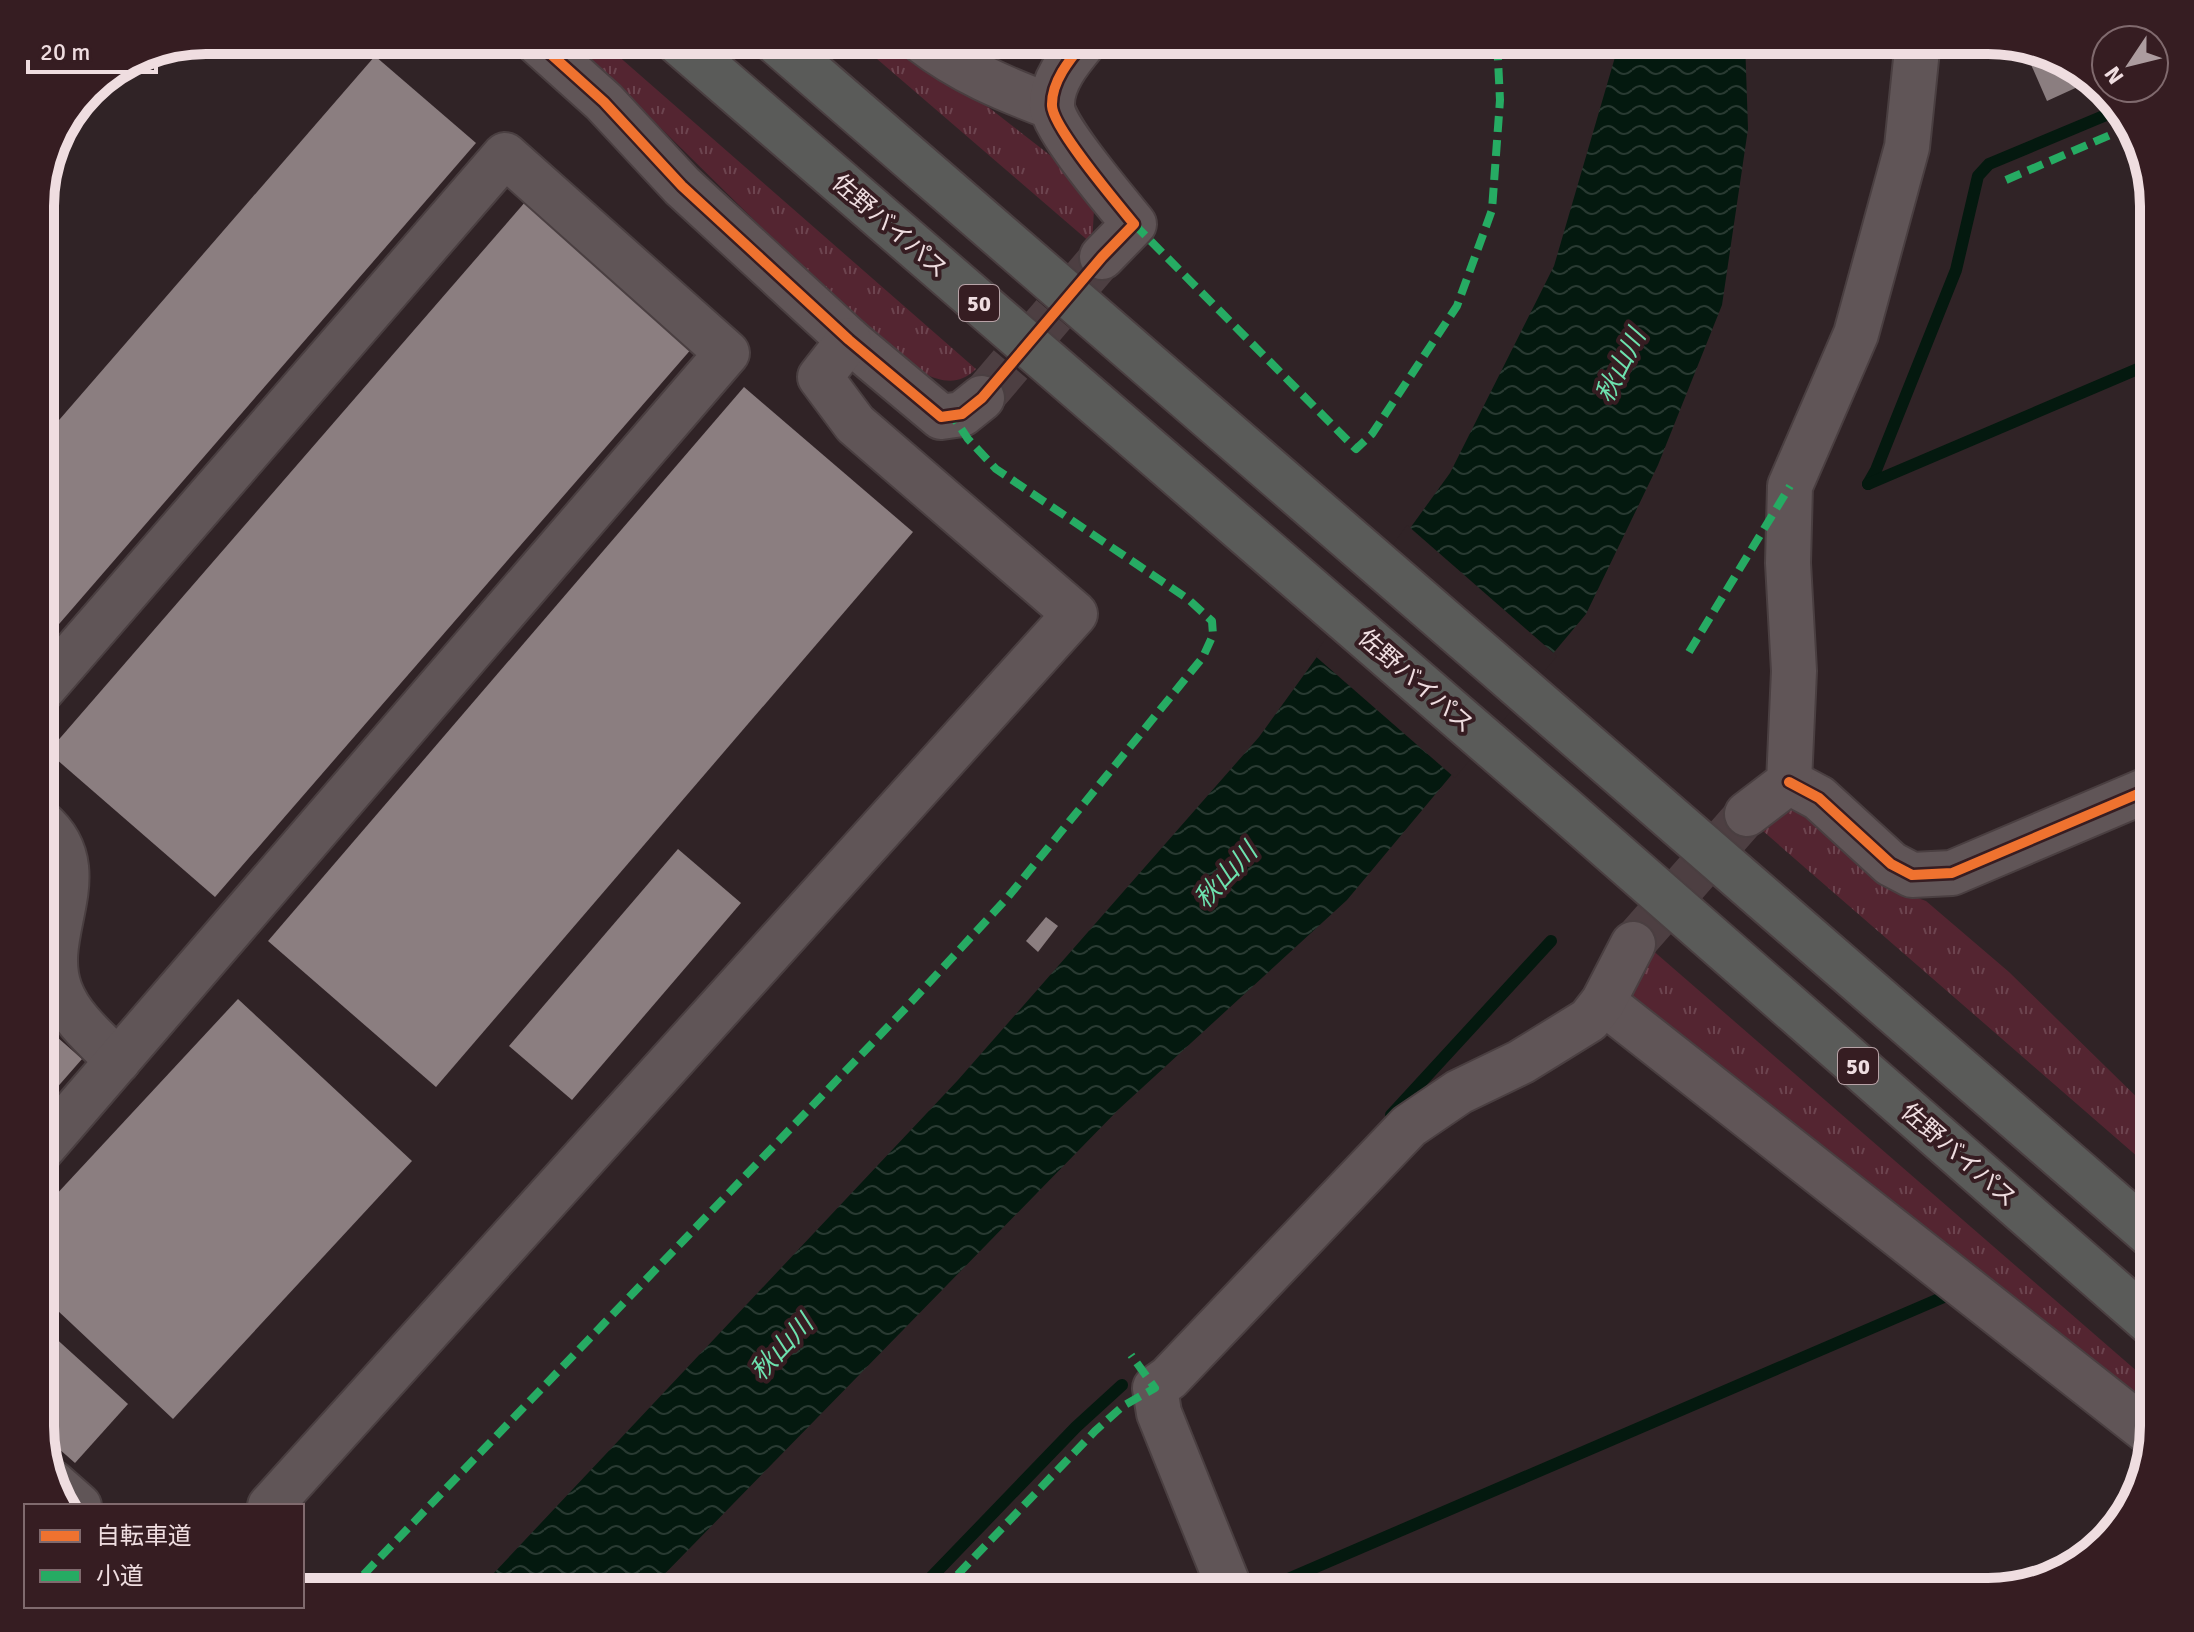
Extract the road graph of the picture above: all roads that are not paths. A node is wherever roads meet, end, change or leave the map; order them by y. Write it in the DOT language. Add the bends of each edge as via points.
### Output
graph roads {
  1 [pos="551,54"];
  2 [pos="692,54"];
  3 [pos="790,54"];
  4 [pos="939,54"];
  5 [pos="1076,54"];
  6 [pos="1917,54"];
  7 [pos="1052,107"];
  8 [pos="1102,257"];
  9 [pos="849,340"];
  10 [pos="982,398"];
  11 [pos="54,676"];
  12 [pos="1789,782"];
  13 [pos="2140,793"];
  14 [pos="1747,814"];
  15 [pos="54,840"];
  16 [pos="1633,944"];
  17 [pos="1603,1002"];
  18 [pos="118,1061"];
  19 [pos="54,1135"];
  20 [pos="2140,1226"];
  21 [pos="2140,1314"];
  22 [pos="2140,1425"];
  23 [pos="272,1504"];
  24 [pos="1225,1578"];
  1 -- 9 [label="street" via="682,186"];
  2 -- 21 [label="highway, 佐野バイパス / 50"];
  3 -- 20 [label="highway"];
  4 -- 7 [label="street" via="997,87"];
  5 -- 7 [label="street" via="1058,78"];
  6 -- 12 [label="street" via="1907,147 1856,334 1790,486 1794,671"];
  7 -- 8 [label="street" via="1065,134 1134,224"];
  9 -- 10 [label="street" via="941,417 962,414"];
  9 -- 23 [label="street" via="820,377 855,424 1075,614"];
  11 -- 18 [label="street" via="505,155 727,353"];
  12 -- 13 [label="street" via="1819,798 1891,864 1912,875 1932,876 1952,873"];
  12 -- 14 [label="street"];
  15 -- 18 [label="street" via="68,875 55,948 60,994"];
  16 -- 17 [label="street"];
  17 -- 22 [label="street"];
  17 -- 24 [label="street" via="1589,1020 1556,1042 1459,1092 1409,1126 1155,1388 1159,1413"];
  18 -- 19 [label="street"];
}
